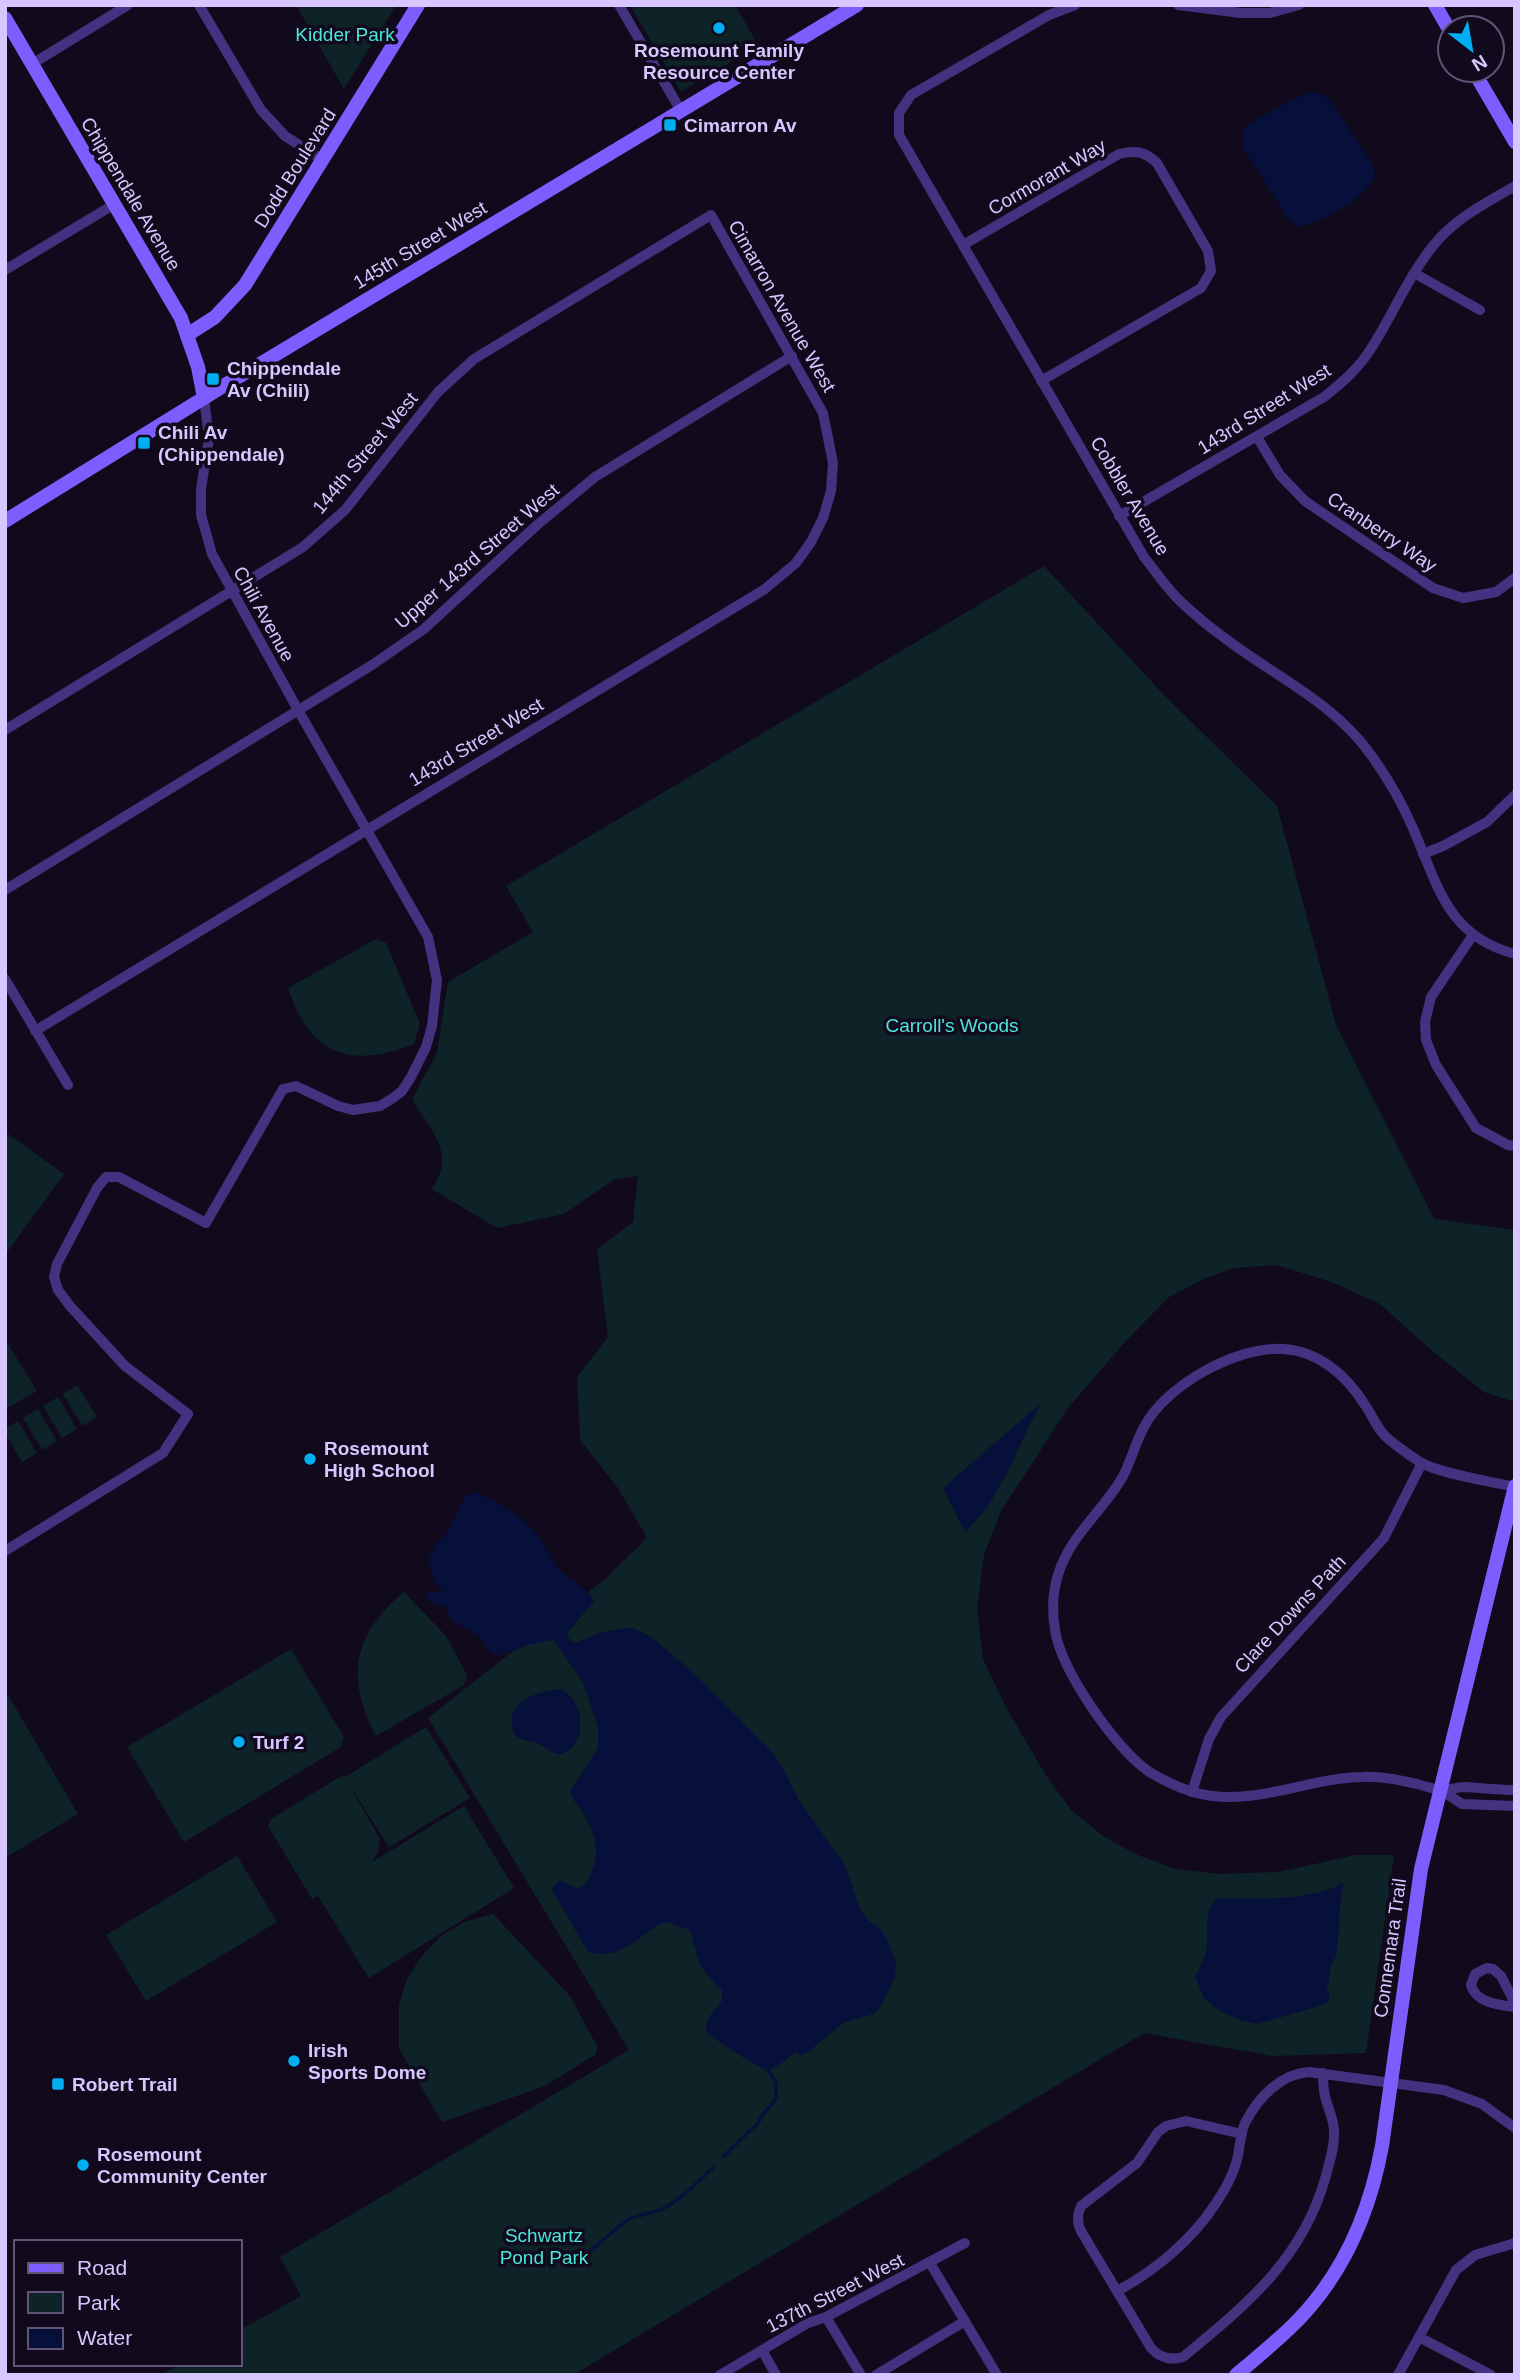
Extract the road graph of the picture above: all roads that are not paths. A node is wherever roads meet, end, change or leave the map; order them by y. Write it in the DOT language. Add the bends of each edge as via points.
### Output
graph roads {
  1 [pos="128,5"];
  2 [pos="199,5"];
  3 [pos="418,5"];
  4 [pos="620,5"];
  5 [pos="857,5"];
  6 [pos="1075,5"];
  7 [pos="1178,5"];
  8 [pos="1299,5"];
  9 [pos="1269,9"];
  10 [pos="5,18"];
  11 [pos="32,64"];
  12 [pos="1481,84"];
  13 [pos="681,111"];
  14 [pos="1515,142"];
  15 [pos="323,160"];
  16 [pos="1515,186"];
  17 [pos="113,205"];
  18 [pos="711,215"];
  19 [pos="962,245"];
  20 [pos="5,270"];
  21 [pos="1414,273"];
  22 [pos="1480,310"];
  23 [pos="187,335"];
  24 [pos="792,356"];
  25 [pos="1041,381"];
  26 [pos="204,398"];
  27 [pos="823,413"];
  28 [pos="1256,437"];
  29 [pos="1119,516"];
  30 [pos="5,522"];
  31 [pos="1515,578"];
  32 [pos="232,591"];
  33 [pos="298,710"];
  34 [pos="5,730"];
  35 [pos="1515,795"];
  36 [pos="365,829"];
  37 [pos="1423,854"];
  38 [pos="5,890"];
  39 [pos="1473,935"];
  40 [pos="1515,954"];
  41 [pos="5,979"];
  42 [pos="35,1031"];
  43 [pos="68,1085"];
  44 [pos="1515,1146"];
  45 [pos="1422,1464"];
  46 [pos="1515,1487"];
  47 [pos="5,1551"];
  48 [pos="1441,1790"];
  49 [pos="1515,1790"];
  50 [pos="1192,1792"];
  51 [pos="1515,1806"];
  52 [pos="1515,2005"];
  53 [pos="1323,2073"];
  54 [pos="1390,2082"];
  55 [pos="1515,2127"];
  56 [pos="1242,2134"];
  57 [pos="965,2243"];
  58 [pos="1515,2243"];
  59 [pos="930,2263"];
  60 [pos="1117,2291"];
  61 [pos="826,2317"];
  62 [pos="965,2322"];
  63 [pos="1419,2337"];
  64 [pos="762,2350"];
  65 [pos="720,2375"];
  66 [pos="776,2375"];
  67 [pos="860,2375"];
  68 [pos="876,2375"];
  69 [pos="997,2375"];
  70 [pos="1236,2375"];
  71 [pos="1398,2375"];
  72 [pos="1491,2375"];
  1 -- 11 [label="street"];
  2 -- 15 [label="street" via="261,110 285,136"];
  3 -- 15 [label="street, Dodd Boulevard"];
  4 -- 13 [label="street"];
  5 -- 13 [label="street, 145th Street West"];
  6 -- 19 [label="street, Cobbler Avenue" via="1049,15 911,95 899,113 900,135"];
  7 -- 9 [label="street" via="1241,13"];
  8 -- 9 [label="street"];
  10 -- 11 [label="street, Chippendale Avenue"];
  11 -- 17 [label="street, Chippendale Avenue"];
  12 -- 14 [label="street"];
  13 -- 26 [label="street, 145th Street West"];
  15 -- 23 [label="street, Dodd Boulevard" via="240,291 215,317"];
  16 -- 21 [label="street, 143rd Street West" via="1457,222"];
  17 -- 20 [label="street"];
  17 -- 23 [label="street, Chippendale Avenue" via="172,301"];
  18 -- 24 [label="street, Cimarron Avenue West"];
  18 -- 32 [label="street, 144th Street West" via="474,359 438,393 333,522 303,547"];
  19 -- 25 [label="street, Cobbler Avenue"];
  19 -- 25 [label="street, Cormorant Way" via="1119,155 1135,151 1157,163 1202,240 1212,271 1201,288"];
  21 -- 22 [label="street"];
  21 -- 28 [label="street, 143rd Street West" via="1352,374 1324,397"];
  23 -- 26 [label="street, Chippendale Avenue"];
  24 -- 27 [label="street, Cimarron Avenue West"];
  24 -- 33 [label="street, Upper 143rd Street West" via="596,477 424,629"];
  25 -- 29 [label="street, Cobbler Avenue"];
  26 -- 30 [label="street, 145th Street West"];
  26 -- 32 [label="street, Chili Avenue" via="209,438 201,515 209,548"];
  27 -- 36 [label="street, 143rd Street West" via="833,463 831,491 823,518 796,563 765,589"];
  28 -- 29 [label="street, 143rd Street West"];
  28 -- 31 [label="street, Cranberry Way" via="1280,475 1305,501 1433,588 1463,598 1496,592"];
  29 -- 37 [label="street, Cobbler Avenue" via="1144,557 1180,601 1223,637 1307,694 1369,751 1392,784"];
  32 -- 33 [label="street, Chili Avenue"];
  32 -- 34 [label="street, 144th Street West"];
  33 -- 36 [label="street, Chili Avenue"];
  33 -- 38 [label="street, Upper 143rd Street West"];
  35 -- 37 [label="street" via="1487,822"];
  36 -- 42 [label="street, 143rd Street West"];
  36 -- 47 [label="street, Chili Avenue" via="428,937 437,980 426,1047 402,1091 380,1106 353,1110 296,1086 283,1089 206,1223 119,1177 106,1177 57,1264 58,1290 125,1366 188,1414 163,1453"];
  37 -- 39 [label="street, Cobbler Avenue" via="1449,911"];
  39 -- 40 [label="street, Cobbler Avenue"];
  39 -- 44 [label="street" via="1431,997 1426,1040 1436,1065 1476,1128"];
  41 -- 42 [label="street"];
  42 -- 43 [label="street"];
  45 -- 46 [label="street"];
  45 -- 50 [label="street, Clare Downs Path" via="1384,1538 1221,1717"];
  45 -- 50 [label="street" via="1385,1437 1355,1388 1339,1372 1316,1357 1287,1349 1264,1348 1233,1358 1186,1383 1158,1406 1115,1491 1069,1547 1054,1595 1055,1631 1081,1691 1123,1748 1146,1770"];
  46 -- 48 [label="street, Connemara Trail"];
  48 -- 49 [label="street"];
  48 -- 50 [label="street" via="1363,1776 1254,1797 1217,1798"];
  48 -- 51 [label="street" via="1462,1804"];
  48 -- 54 [label="street, Connemara Trail" via="1417,1889"];
  52 -- 52 [label="street" via="1477,1996 1471,1985 1475,1973 1487,1968 1497,1972"];
  53 -- 54 [label="street"];
  53 -- 56 [label="street" via="1298,2073 1280,2080 1244,2124"];
  53 -- 60 [label="street" via="1335,2129 1322,2190 1301,2236 1244,2306 1183,2357 1166,2359 1151,2348"];
  54 -- 55 [label="street" via="1469,2098"];
  54 -- 70 [label="street, Connemara Trail" via="1373,2188 1344,2259 1302,2316"];
  56 -- 60 [label="street" via="1233,2174 1211,2211 1147,2273"];
  56 -- 60 [label="street" via="1185,2121 1166,2126 1138,2162 1081,2206 1077,2222"];
  57 -- 59 [label="street, 137th Street West"];
  58 -- 63 [label="street" via="1484,2251 1462,2264 1450,2277"];
  59 -- 61 [label="street, 137th Street West"];
  59 -- 62 [label="street"];
  61 -- 64 [label="street, 137th Street West"];
  61 -- 67 [label="street"];
  62 -- 68 [label="street"];
  62 -- 69 [label="street"];
  63 -- 71 [label="street"];
  63 -- 72 [label="street"];
  64 -- 65 [label="street, 137th Street West"];
  64 -- 66 [label="street"];
}
